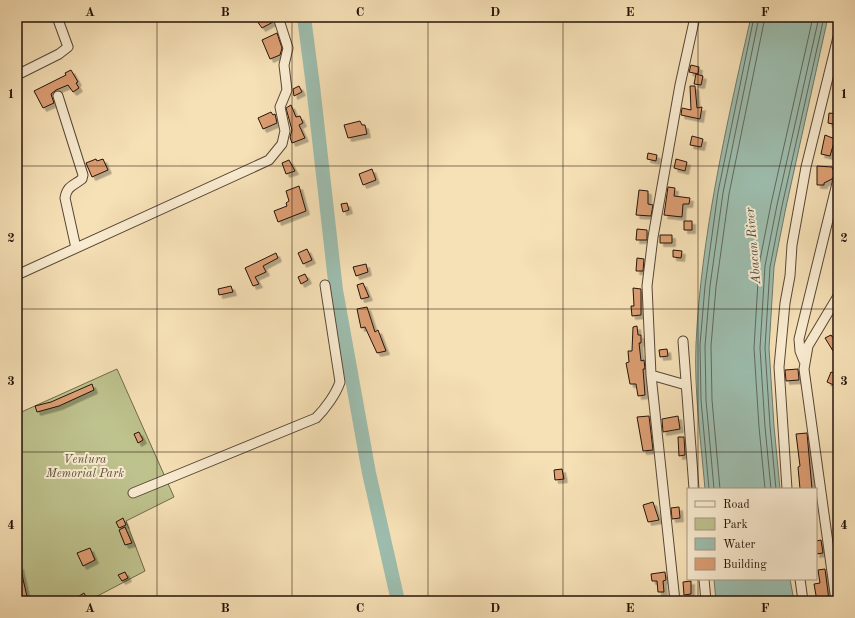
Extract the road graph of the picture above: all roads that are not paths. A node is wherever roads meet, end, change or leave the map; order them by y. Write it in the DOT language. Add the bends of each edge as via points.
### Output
graph roads {
  1 [pos="57,17"];
  2 [pos="278,17"];
  3 [pos="695,17"];
  4 [pos="838,37"];
  5 [pos="17,75"];
  6 [pos="58,96"];
  7 [pos="838,179"];
  8 [pos="76,248"];
  9 [pos="17,275"];
  10 [pos="325,285"];
  11 [pos="838,296"];
  12 [pos="682,341"];
  13 [pos="804,361"];
  14 [pos="651,375"];
  15 [pos="686,385"];
  16 [pos="694,488"];
  17 [pos="787,488"];
  18 [pos="133,493"];
  19 [pos="704,580"];
  20 [pos="800,580"];
  21 [pos="675,601"];
  22 [pos="706,601"];
  23 [pos="804,601"];
  24 [pos="836,601"];
  1 -- 5 [label="street" via="68,46 59,54"];
  2 -- 8 [label="street" via="288,48 284,66 286,90 280,107 285,132 276,153 269,160"];
  3 -- 14 [label="street" via="680,85 652,244 647,286"];
  4 -- 17 [label="street" via="806,167 785,303 779,367"];
  6 -- 8 [label="street" via="83,175 82,179 67,190 65,198"];
  7 -- 13 [label="street" via="799,339"];
  8 -- 9 [label="street"];
  10 -- 18 [label="street" via="340,382 338,390 322,412 316,418"];
  11 -- 13 [label="street" via="808,346"];
  12 -- 15 [label="street"];
  13 -- 24 [label="street"];
  14 -- 15 [label="street"];
  14 -- 21 [label="street"];
  15 -- 16 [label="street"];
  19 -- 22 [label="street"];
  20 -- 23 [label="street"];
}
